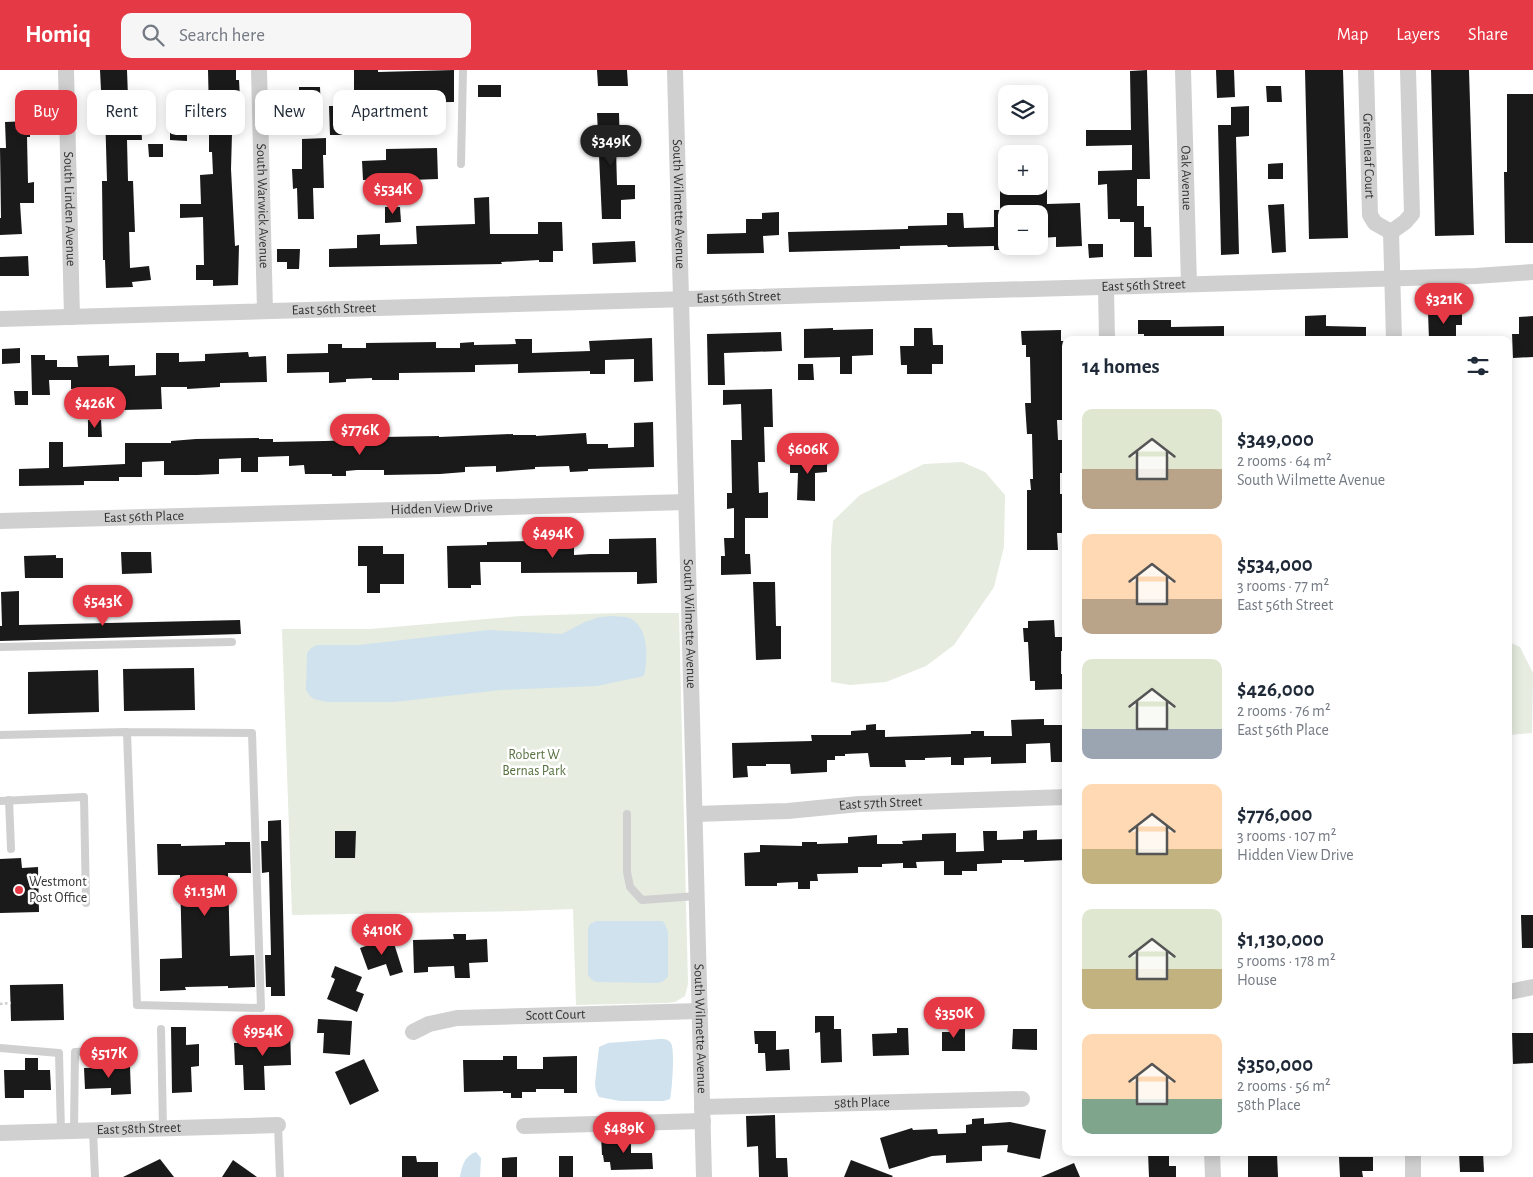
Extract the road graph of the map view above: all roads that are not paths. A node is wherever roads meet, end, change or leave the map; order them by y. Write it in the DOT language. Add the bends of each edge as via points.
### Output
graph roads {
  1 [pos="66,70"];
  2 [pos="259,70"];
  3 [pos="463,70"];
  4 [pos="675,70"];
  5 [pos="1183,70"];
  6 [pos="1366,70"];
  7 [pos="1408,70"];
  8 [pos="461,164"];
  9 [pos="1391,232"];
  10 [pos="1533,272"];
  11 [pos="1392,278"];
  12 [pos="1189,284"];
  13 [pos="1106,287"];
  14 [pos="681,299"];
  15 [pos="265,311"];
  16 [pos="72,317"];
  17 [pos="0,319"];
  18 [pos="1107,336"];
  19 [pos="1394,336"];
  20 [pos="686,502"];
  21 [pos="288,514"];
  22 [pos="0,521"];
  23 [pos="232,642"];
  24 [pos="0,647"];
  25 [pos="127,732"];
  26 [pos="0,735"];
  27 [pos="1062,797"];
  28 [pos="0,800"];
  29 [pos="10,800"];
  30 [pos="627,814"];
  31 [pos="695,814"];
  32 [pos="11,849"];
  33 [pos="697,896"];
  34 [pos="86,903"];
  35 [pos="1533,987"];
  36 [pos="1512,991"];
  37 [pos="700,1011"];
  38 [pos="162,1029"];
  39 [pos="413,1032"];
  40 [pos="0,1048"];
  41 [pos="117,1050"];
  42 [pos="1022,1099"];
  43 [pos="703,1114"];
  44 [pos="278,1125"];
  45 [pos="524,1126"];
  46 [pos="163,1128"];
  47 [pos="68,1131"];
  48 [pos="93,1131"];
  49 [pos="0,1133"];
  50 [pos="1212,1156"];
  51 [pos="1413,1156"];
  52 [pos="95,1177"];
  53 [pos="280,1177"];
  54 [pos="704,1177"];
  55 [pos="1213,1177"];
  56 [pos="1413,1177"];
  1 -- 16 [label="street, South Linden Avenue"];
  2 -- 15 [label="street, South Warwick Avenue"];
  3 -- 8 [label="lane"];
  4 -- 14 [label="street, South Wilmette Avenue"];
  5 -- 12 [label="street, Oak Avenue"];
  6 -- 9 [label="street, Greenleaf Court" via="1370,215 1375,223"];
  7 -- 9 [label="street" via="1412,214"];
  9 -- 11 [label="street"];
  10 -- 11 [label="street, East 56th Street"];
  11 -- 12 [label="street, East 56th Street"];
  11 -- 19 [label="street"];
  12 -- 13 [label="street, East 56th Street"];
  13 -- 14 [label="street, East 56th Street"];
  13 -- 18 [label="street"];
  14 -- 15 [label="street, East 56th Street"];
  14 -- 20 [label="street, South Wilmette Avenue"];
  15 -- 16 [label="street, East 56th Street"];
  16 -- 17 [label="street, East 56th Street"];
  20 -- 21 [label="street, Hidden View Drive"];
  20 -- 31 [label="street, South Wilmette Avenue"];
  21 -- 22 [label="street, East 56th Place"];
  23 -- 24 [label="lane"];
  25 -- 25 [label="lane" via="252,733 261,1008 137,1004"];
  25 -- 26 [label="lane"];
  27 -- 31 [label="street, East 57th Street" via="858,804 788,811"];
  28 -- 29 [label="lane"];
  29 -- 32 [label="lane"];
  29 -- 34 [label="lane" via="84,797"];
  30 -- 33 [label="lane" via="630,887 642,900"];
  31 -- 33 [label="street, South Wilmette Avenue"];
  33 -- 37 [label="street, South Wilmette Avenue"];
  35 -- 36 [label="street"];
  37 -- 39 [label="street, Scott Court" via="457,1018 429,1024"];
  37 -- 43 [label="street, South Wilmette Avenue"];
  38 -- 46 [label="lane"];
  40 -- 47 [label="lane" via="59,1053"];
  41 -- 47 [label="lane" via="75,1052"];
  42 -- 43 [label="street, 58th Place"];
  43 -- 45 [label="street"];
  43 -- 54 [label="street, South Wilmette Avenue"];
  44 -- 46 [label="street, East 58th Street"];
  44 -- 53 [label="lane"];
  46 -- 48 [label="street, East 58th Street"];
  47 -- 48 [label="street, East 58th Street"];
  47 -- 49 [label="street, East 58th Street"];
  48 -- 52 [label="lane"];
  50 -- 55 [label="street"];
  51 -- 56 [label="street"];
}
